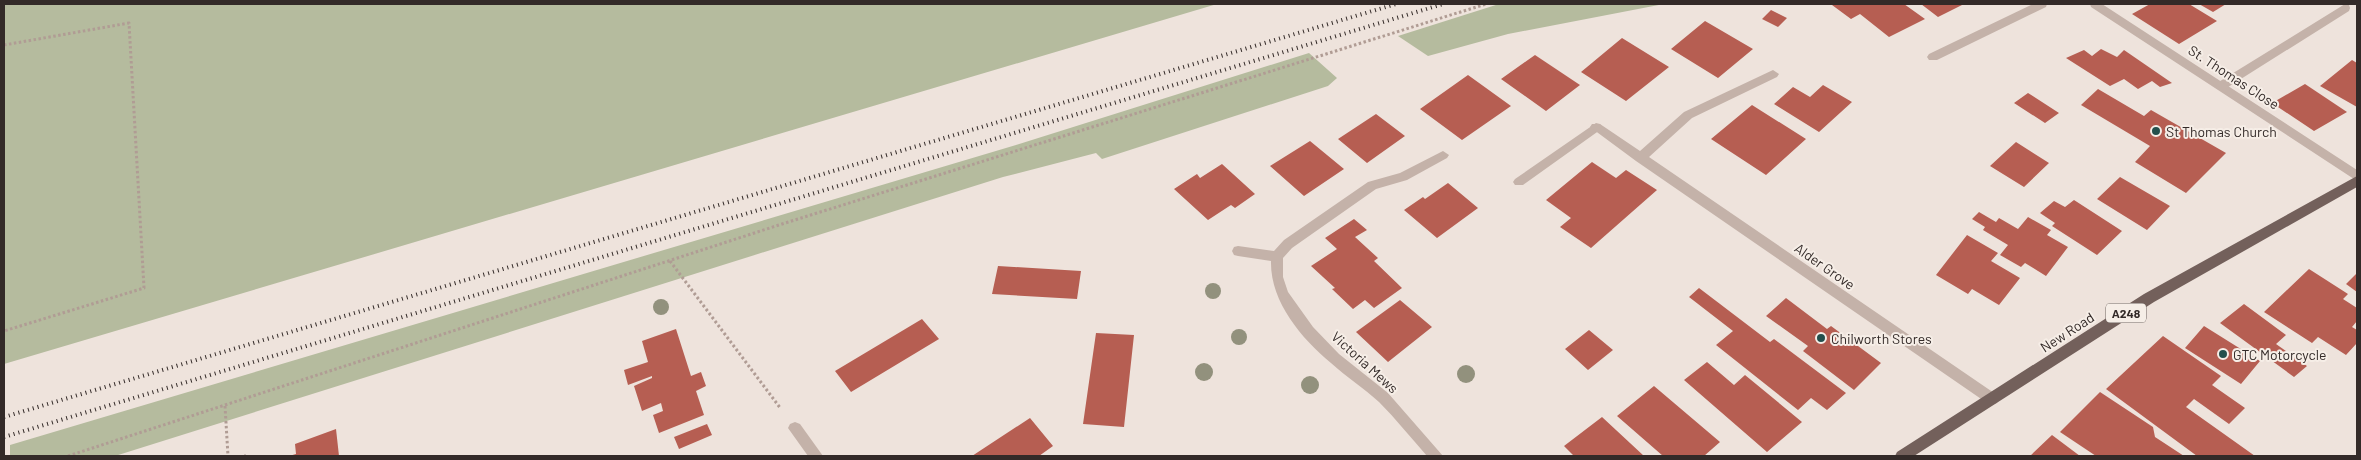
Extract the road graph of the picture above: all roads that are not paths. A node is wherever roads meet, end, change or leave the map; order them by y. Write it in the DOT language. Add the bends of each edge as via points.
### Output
graph roads {
  1 [pos="2042,4"];
  2 [pos="2095,4"];
  3 [pos="2345,8"];
  4 [pos="1933,57"];
  5 [pos="1773,74"];
  6 [pos="2221,86"];
  7 [pos="1443,155"];
  8 [pos="1640,158"];
  9 [pos="2357,176"];
  10 [pos="2357,181"];
  11 [pos="1519,182"];
  12 [pos="1238,251"];
  13 [pos="1277,257"];
  14 [pos="1992,400"];
  15 [pos="795,428"];
  16 [pos="816,456"];
  17 [pos="1436,456"];
  18 [pos="1902,456"];
  1 -- 4 [label="street"];
  2 -- 6 [label="street, St. Thomas Close"];
  3 -- 6 [label="street"];
  5 -- 8 [label="street" via="1688,115"];
  6 -- 9 [label="street, St. Thomas Close"];
  7 -- 13 [label="street" via="1403,177 1372,185 1288,244"];
  8 -- 11 [label="street, Alder Grove" via="1596,127"];
  8 -- 14 [label="street, Alder Grove"];
  10 -- 14 [label="main road, New Road / A248" via="2149,298"];
  12 -- 13 [label="street"];
  13 -- 17 [label="street, Victoria Mews" via="1277,276 1282,294 1308,331 1334,358 1383,397"];
  14 -- 18 [label="main road, New Road / A248"];
  15 -- 16 [label="street"];
}
